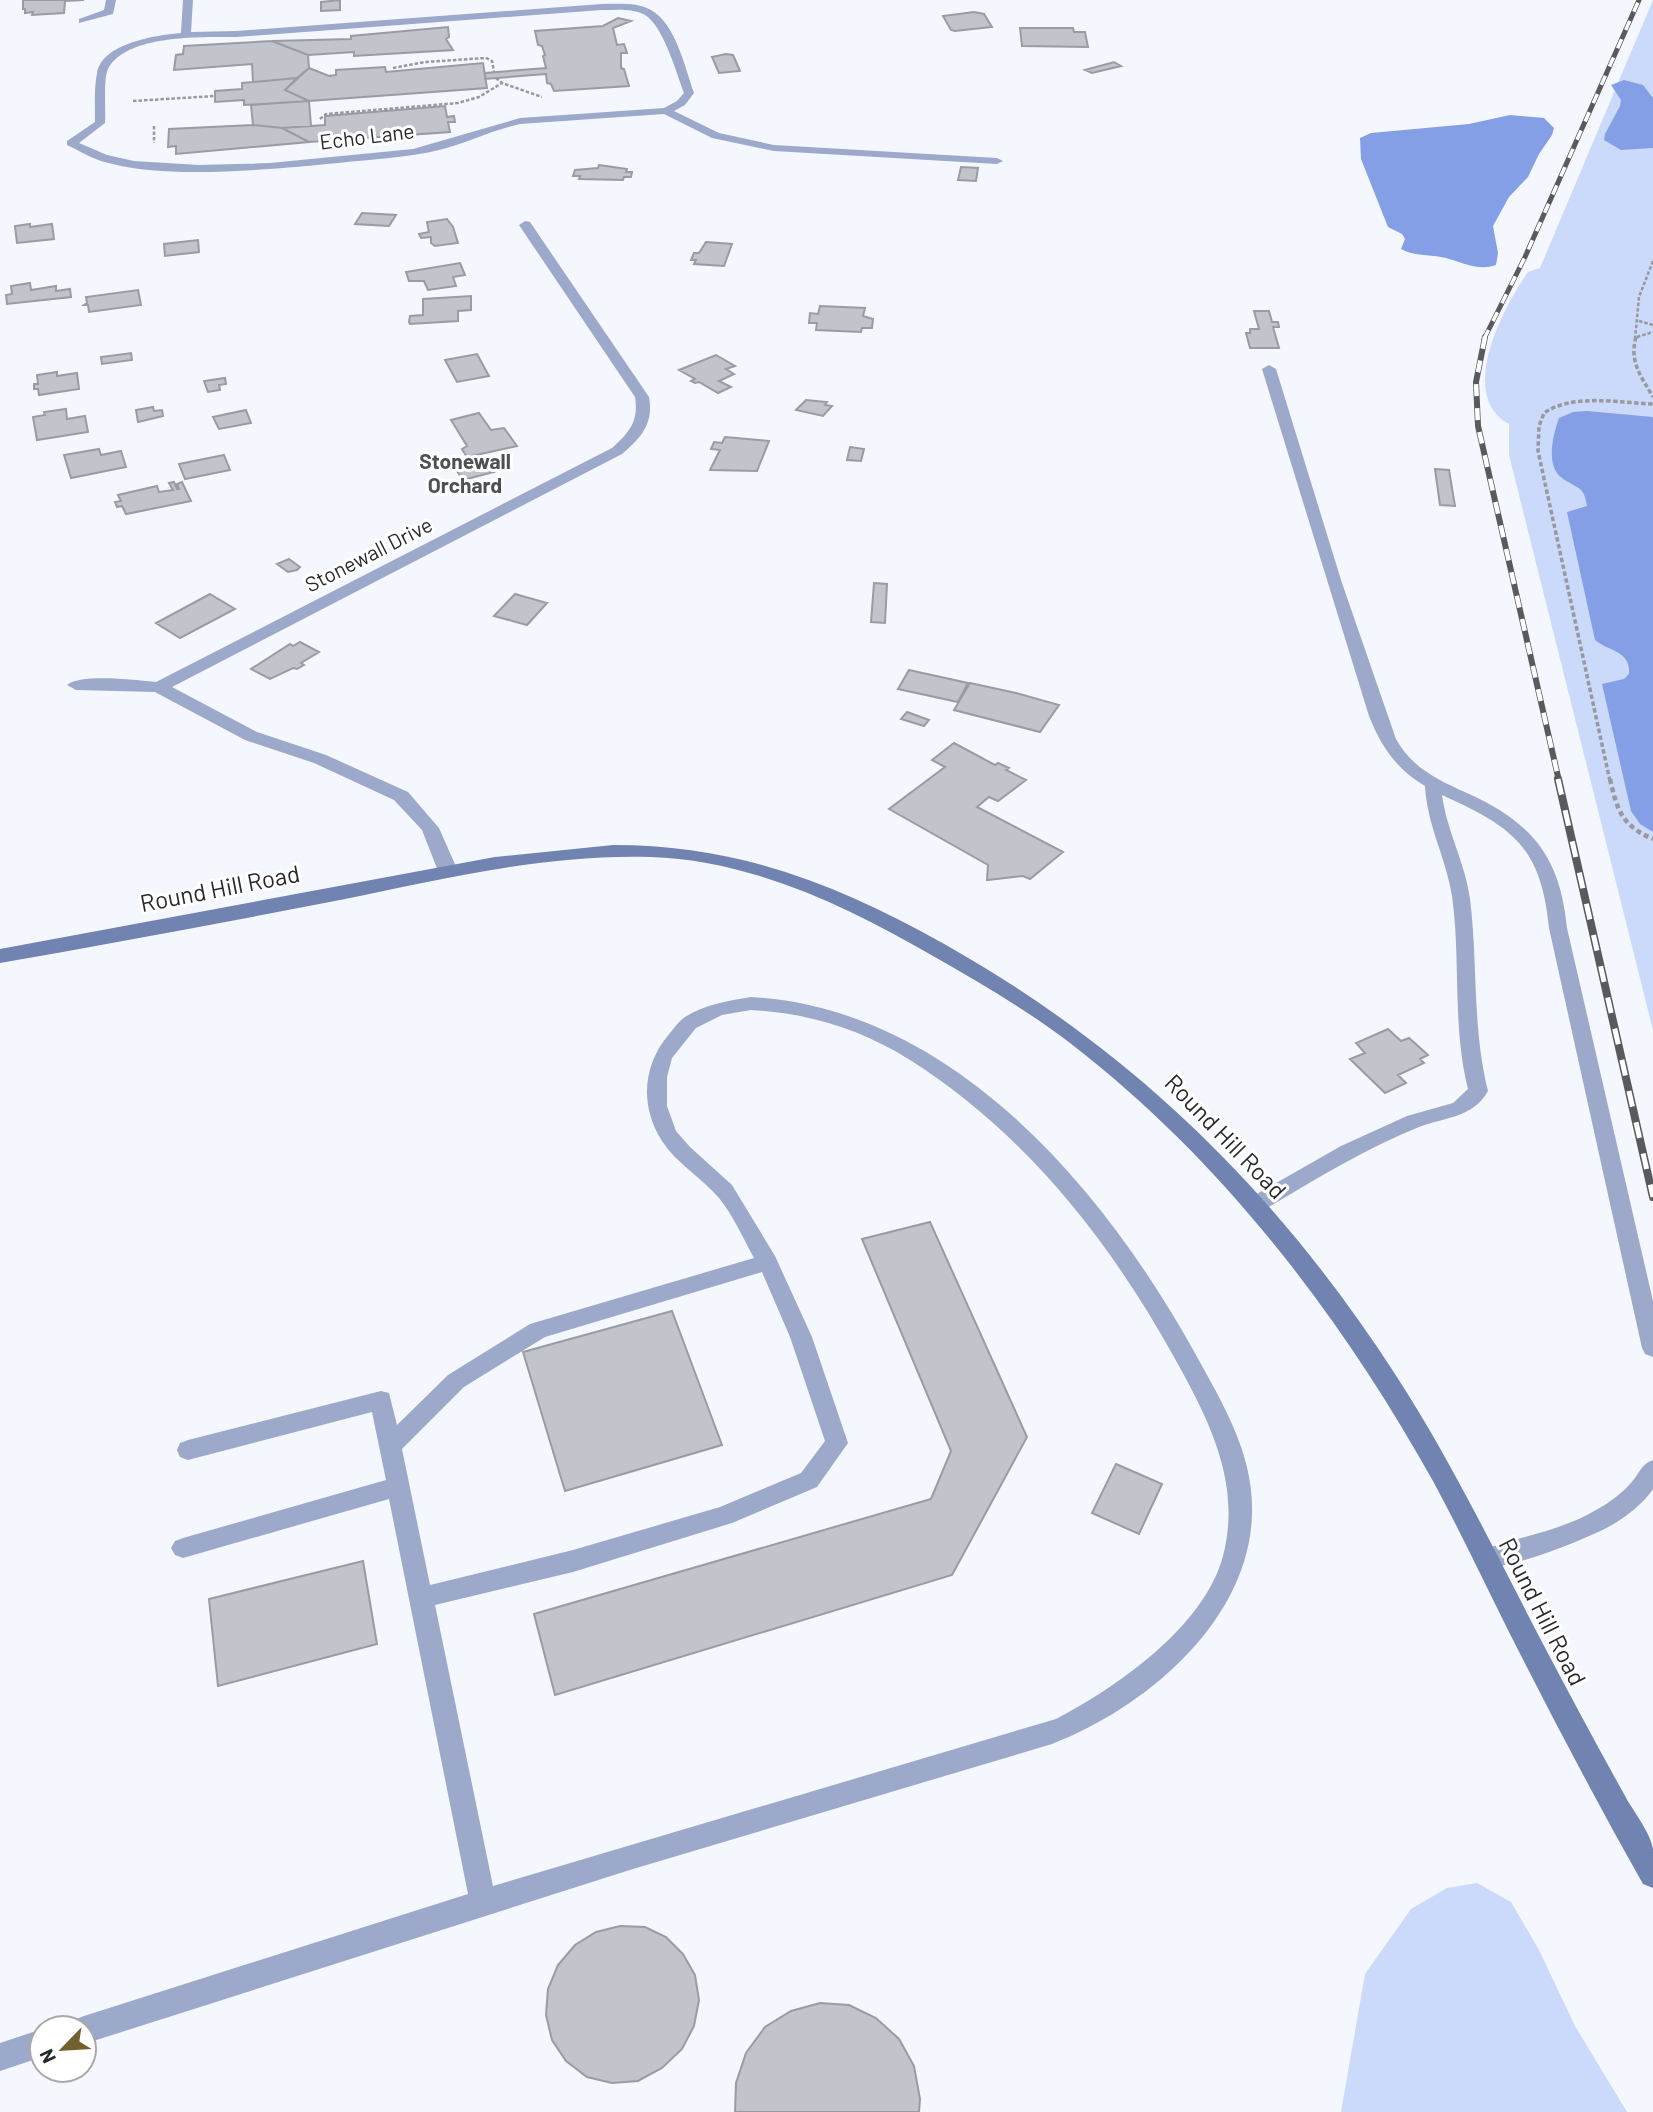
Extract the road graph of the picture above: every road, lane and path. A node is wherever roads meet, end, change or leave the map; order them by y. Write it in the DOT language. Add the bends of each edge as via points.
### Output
graph roads {
  1 [pos="111,0"];
  2 [pos="188,0"];
  3 [pos="83,21"];
  4 [pos="186,34"];
  5 [pos="393,68"];
  6 [pos="494,72"];
  7 [pos="496,78"];
  8 [pos="502,83"];
  9 [pos="215,96"];
  10 [pos="133,101"];
  11 [pos="547,101"];
  12 [pos="666,111"];
  13 [pos="320,119"];
  14 [pos="154,126"];
  15 [pos="158,150"];
  16 [pos="997,161"];
  17 [pos="525,225"];
  18 [pos="1653,261"];
  19 [pos="1639,321"];
  20 [pos="1653,326"];
  21 [pos="1653,332"];
  22 [pos="1636,337"];
  23 [pos="1269,369"];
  24 [pos="1653,397"];
  25 [pos="1653,404"];
  26 [pos="76,685"];
  27 [pos="159,687"];
  28 [pos="1433,785"];
  29 [pos="1653,839"];
  30 [pos="449,871"];
  31 [pos="0,956"];
  32 [pos="1255,1205"];
  33 [pos="768,1262"];
  34 [pos="1653,1348"];
  35 [pos="391,1446"];
  36 [pos="188,1450"];
  37 [pos="1653,1470"];
  38 [pos="399,1486"];
  39 [pos="183,1548"];
  40 [pos="1485,1559"];
  41 [pos="421,1598"];
  42 [pos="1653,1874"];
  43 [pos="483,1904"];
  44 [pos="98,2026"];
  45 [pos="28,2047"];
  46 [pos="0,2056"];
  1 -- 3 [label="lane" via="109,12"];
  2 -- 4 [label="lane"];
  4 -- 12 [label="lane" via="633,7 663,24 688,89 686,98"];
  4 -- 12 [label="lane, Echo Lane" via="128,48 110,58 102,70 100,123 71,143 104,158 134,164 270,166 438,147 520,121"];
  5 -- 6 [label="path" via="486,58 492,61"];
  7 -- 8 [label="path"];
  8 -- 11 [label="path"];
  8 -- 13 [label="path" via="458,103 326,114"];
  9 -- 10 [label="path"];
  12 -- 16 [label="lane" via="716,136 764,146"];
  14 -- 15 [label="path"];
  17 -- 27 [label="street, Stonewall Drive" via="642,397 642,426 632,439 617,451"];
  18 -- 19 [label="path" via="1639,297"];
  19 -- 20 [label="path"];
  19 -- 22 [label="path"];
  21 -- 22 [label="path"];
  22 -- 24 [label="path" via="1633,362"];
  23 -- 28 [label="lane" via="1388,740 1410,769"];
  25 -- 29 [label="path" via="1553,407 1541,419 1538,451 1616,807 1634,831"];
  26 -- 27 [label="street"];
  27 -- 30 [label="street" via="251,736 401,796 430,828"];
  28 -- 32 [label="lane" via="1434,806 1457,870 1464,926 1464,1011 1478,1091 1460,1108 1414,1121 1348,1151"];
  28 -- 34 [label="lane" via="1514,826 1535,846 1548,869"];
  30 -- 31 [label="street, Round Hill Road"];
  30 -- 32 [label="street, Round Hill Road" via="556,854 655,851 731,862 806,886 952,955 1025,999 1162,1107"];
  32 -- 40 [label="street, Round Hill Road" via="1363,1343 1436,1462"];
  33 -- 35 [label="lane" via="538,1330 456,1381"];
  33 -- 41 [label="lane" via="804,1339 837,1443 809,1480 724,1516 573,1561"];
  33 -- 43 [label="lane" via="725,1192 677,1147 664,1128 655,1097 656,1077 667,1048 707,1013 733,1003 814,1011 858,1024 899,1044 999,1115 1065,1179 1115,1239 1159,1306 1230,1440 1241,1480 1243,1514 1234,1563 1215,1602 1169,1654 1120,1695 1063,1728"];
  35 -- 36 [label="lane" via="381,1400"];
  35 -- 38 [label="lane"];
  37 -- 40 [label="lane" via="1616,1511 1558,1540"];
  38 -- 39 [label="lane"];
  38 -- 41 [label="lane"];
  40 -- 42 [label="street, Round Hill Road" via="1609,1799"];
  41 -- 43 [label="lane"];
  43 -- 44 [label="lane"];
  45 -- 46 [label="lane"];
}
